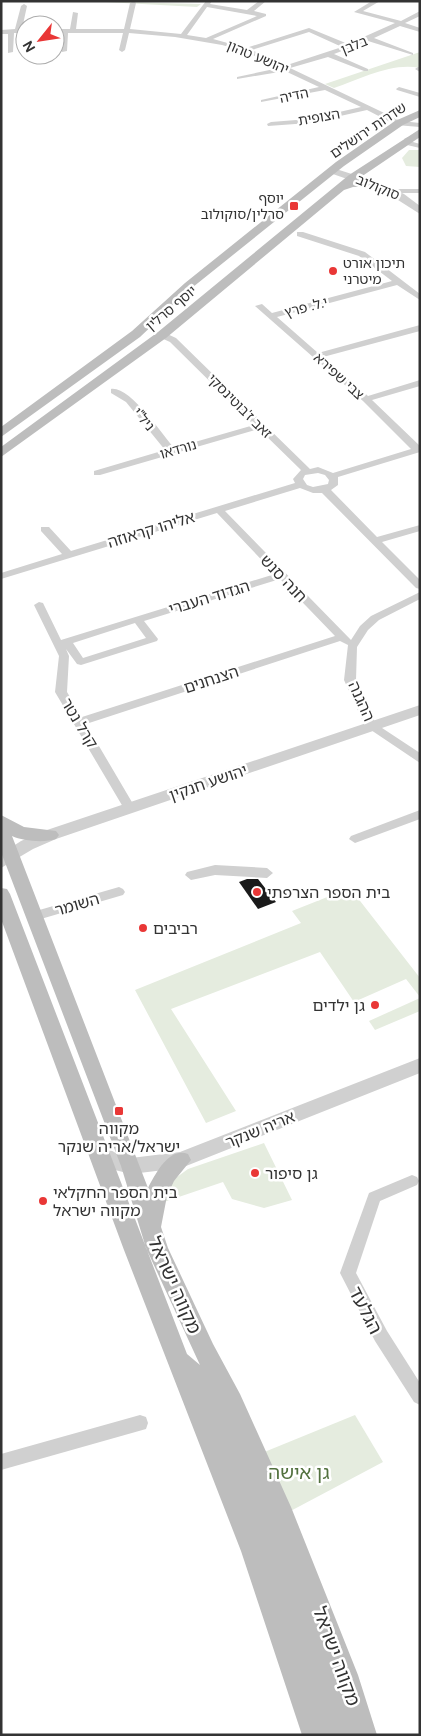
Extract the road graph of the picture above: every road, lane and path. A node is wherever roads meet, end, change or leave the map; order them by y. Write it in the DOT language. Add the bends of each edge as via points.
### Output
graph roads {
  1 [pos="263,1"];
  2 [pos="377,1"];
  3 [pos="133,3"];
  4 [pos="207,3"];
  5 [pos="24,6"];
  6 [pos="250,11"];
  7 [pos="75,13"];
  8 [pos="420,13"];
  9 [pos="22,15"];
  10 [pos="401,24"];
  11 [pos="420,30"];
  12 [pos="15,31"];
  13 [pos="65,31"];
  14 [pos="73,31"];
  15 [pos="126,31"];
  16 [pos="1,32"];
  17 [pos="183,34"];
  18 [pos="15,39"];
  19 [pos="209,39"];
  20 [pos="370,39"];
  21 [pos="349,47"];
  22 [pos="122,50"];
  23 [pos="246,50"];
  24 [pos="10,52"];
  25 [pos="411,54"];
  26 [pos="330,55"];
  27 [pos="286,68"];
  28 [pos="366,70"];
  29 [pos="238,78"];
  30 [pos="325,88"];
  31 [pos="399,89"];
  32 [pos="420,95"];
  33 [pos="263,101"];
  34 [pos="367,108"];
  35 [pos="420,113"];
  36 [pos="399,123"];
  37 [pos="270,124"];
  38 [pos="420,125"];
  39 [pos="420,132"];
  40 [pos="408,139"];
  41 [pos="420,146"];
  42 [pos="366,168"];
  43 [pos="333,171"];
  44 [pos="354,177"];
  45 [pos="375,184"];
  46 [pos="338,189"];
  47 [pos="394,191"];
  48 [pos="420,191"];
  49 [pos="420,211"];
  50 [pos="300,234"];
  51 [pos="398,282"];
  52 [pos="420,298"];
  53 [pos="259,306"];
  54 [pos="272,316"];
  55 [pos="420,328"];
  56 [pos="136,334"];
  57 [pos="168,338"];
  58 [pos="317,356"];
  59 [pos="420,383"];
  60 [pos="114,391"];
  61 [pos="366,399"];
  62 [pos="260,426"];
  63 [pos="1,433"];
  64 [pos="418,449"];
  65 [pos="171,451"];
  66 [pos="1,453"];
  67 [pos="307,471"];
  68 [pos="97,473"];
  69 [pos="332,476"];
  70 [pos="300,485"];
  71 [pos="325,490"];
  72 [pos="218,509"];
  73 [pos="420,528"];
  74 [pos="45,529"];
  75 [pos="377,540"];
  76 [pos="68,554"];
  77 [pos="281,575"];
  78 [pos="1,576"];
  79 [pos="420,586"];
  80 [pos="420,595"];
  81 [pos="39,605"];
  82 [pos="137,619"];
  83 [pos="342,637"];
  84 [pos="352,647"];
  85 [pos="420,710"];
  86 [pos="80,722"];
  87 [pos="371,726"];
  88 [pos="420,759"];
  89 [pos="130,809"];
  90 [pos="420,814"];
  91 [pos="1,822"];
  92 [pos="1,829"];
  93 [pos="50,835"];
  94 [pos="355,839"];
  95 [pos="6,858"];
  96 [pos="267,873"];
  97 [pos="191,874"];
  98 [pos="119,892"];
  99 [pos="1,894"];
  100 [pos="34,916"];
  101 [pos="420,1065"];
  102 [pos="99,1151"];
  103 [pos="181,1160"];
  104 [pos="131,1166"];
  105 [pos="412,1181"];
  106 [pos="151,1232"];
  107 [pos="205,1351"];
  108 [pos="176,1359"];
  109 [pos="202,1380"];
  110 [pos="420,1397"];
  111 [pos="140,1423"];
  112 [pos="1,1462"];
  113 [pos="315,1735"];
  114 [pos="339,1735"];
  115 [pos="364,1735"];
  1 -- 6 [label="street"];
  2 -- 10 [label="street" via="357,12"];
  3 -- 15 [label="street"];
  4 -- 6 [label="street"];
  4 -- 17 [label="street"];
  5 -- 9 [label="street"];
  6 -- 19 [label="street" via="264,15"];
  7 -- 14 [label="street"];
  8 -- 10 [label="street, בלבן"];
  10 -- 11 [label="street"];
  10 -- 20 [label="street, בלבן"];
  12 -- 16 [label="street"];
  13 -- 14 [label="street, יהושע טהון"];
  14 -- 15 [label="street, יהושע טהון"];
  15 -- 17 [label="street, יהושע טהון"];
  15 -- 22 [label="street"];
  17 -- 19 [label="street, יהושע טהון"];
  18 -- 24 [label="street"];
  19 -- 23 [label="street, יהושע טהון"];
  20 -- 21 [label="street, בלבן"];
  20 -- 25 [label="street"];
  21 -- 23 [label="street" via="309,30"];
  21 -- 26 [label="street, בלבן"];
  23 -- 27 [label="street, יהושע טהון"];
  26 -- 27 [label="street, בלבן"];
  26 -- 28 [label="street"];
  27 -- 29 [label="street, בלבן"];
  27 -- 30 [label="street, יהושע טהון"];
  30 -- 33 [label="street, הדיה"];
  30 -- 34 [label="street, יהושע טהון"];
  31 -- 32 [label="street"];
  34 -- 36 [label="street, יהושע טהון"];
  34 -- 37 [label="street, הצופית" via="309,121"];
  35 -- 36 [label="main road, שדרות ירושלים"];
  36 -- 38 [label="street, יהושע טהון"];
  36 -- 43 [label="main road, שדרות ירושלים"];
  39 -- 40 [label="main road, שדרות ירושלים"];
  40 -- 41 [label="street"];
  40 -- 42 [label="main road, שדרות ירושלים"];
  42 -- 44 [label="main road, שדרות ירושלים"];
  42 -- 45 [label="main road" via="364,173"];
  43 -- 44 [label="street, סוקולוב"];
  43 -- 56 [label="main road, יוסף סרלין" via="189,285"];
  44 -- 45 [label="street, סוקולוב"];
  44 -- 46 [label="main road, יוסף סרלין"];
  45 -- 46 [label="main road" via="352,184"];
  45 -- 47 [label="street, סוקולוב"];
  46 -- 57 [label="main road, יוסף סרלין" via="174,325"];
  47 -- 48 [label="street"];
  47 -- 49 [label="street, סוקולוב"];
  50 -- 51 [label="street" via="362,254"];
  51 -- 52 [label="street"];
  51 -- 54 [label="street, י.ל. פרץ"];
  53 -- 54 [label="street, צבי שפירא"];
  54 -- 58 [label="street, צבי שפירא"];
  55 -- 58 [label="street"];
  56 -- 57 [label="main road"];
  56 -- 63 [label="main road, יוסף סרלין"];
  57 -- 62 [label="street, זאב ז'בוטינסקי"];
  57 -- 66 [label="main road, יוסף סרלין"];
  58 -- 61 [label="street, צבי שפירא"];
  59 -- 61 [label="street"];
  60 -- 65 [label="street, ניל\"י" via="129,400"];
  61 -- 64 [label="street, צבי שפירא"];
  62 -- 65 [label="street, נורדאו"];
  62 -- 67 [label="street, זאב ז'בוטינסקי"];
  64 -- 69 [label="street"];
  65 -- 68 [label="street, נורדאו"];
  67 -- 69 [label="street" via="323,471"];
  67 -- 70 [label="street" via="298,479"];
  69 -- 71 [label="street" via="333,485"];
  70 -- 71 [label="street"];
  70 -- 72 [label="street, אליהו קראוזה"];
  71 -- 75 [label="street"];
  72 -- 76 [label="street, אליהו קראוזה"];
  72 -- 77 [label="street, חנה סנש"];
  73 -- 75 [label="street"];
  74 -- 76 [label="street"];
  75 -- 79 [label="street"];
  76 -- 78 [label="street, אליהו קראוזה"];
  77 -- 82 [label="street, הגדוד העברי"];
  77 -- 83 [label="street, חנה סנש"];
  80 -- 84 [label="street" via="375,618"];
  81 -- 86 [label="street, קרל נטר" via="64,656 61,692"];
  82 -- 82 [label="street, הגדוד העברי" via="102,630 66,641 81,662 153,640"];
  83 -- 84 [label="street, חנה סנש"];
  83 -- 86 [label="street, הצנחנים"];
  84 -- 87 [label="street, ההגנה" via="350,680"];
  85 -- 87 [label="street, יהושע חנקין"];
  86 -- 89 [label="street, קרל נטר"];
  87 -- 88 [label="street, ההגנה"];
  87 -- 89 [label="street, יהושע חנקין"];
  89 -- 93 [label="street, יהושע חנקין"];
  90 -- 94 [label="street"];
  91 -- 93 [label="main road" via="21,833"];
  92 -- 95 [label="main road, מקווה ישראל"];
  93 -- 95 [label="street, יהושע חנקין"];
  95 -- 100 [label="main road, מקווה ישראל"];
  96 -- 97 [label="street" via="215,870"];
  98 -- 100 [label="street, השומר"];
  99 -- 102 [label="main road, מקווה ישראל"];
  100 -- 104 [label="main road, מקווה ישראל"];
  101 -- 103 [label="street, אריה שנקר"];
  102 -- 104 [label="street, אריה שנקר" via="114,1162"];
  102 -- 108 [label="main road, מקווה ישראל"];
  103 -- 104 [label="street, אריה שנקר"];
  103 -- 106 [label="main road" via="162,1178 157,1188"];
  104 -- 106 [label="main road, מקווה ישראל"];
  105 -- 110 [label="street, הגלעד" via="374,1197 348,1273 383,1342"];
  106 -- 107 [label="main road, מקווה ישראל"];
  107 -- 109 [label="main road"];
  107 -- 115 [label="main road, מקווה ישראל" via="283,1515"];
  108 -- 109 [label="main road"];
  108 -- 113 [label="main road, מקווה ישראל" via="253,1551"];
  109 -- 114 [label="main road" via="251,1491 302,1623"];
  111 -- 112 [label="street"];
}
